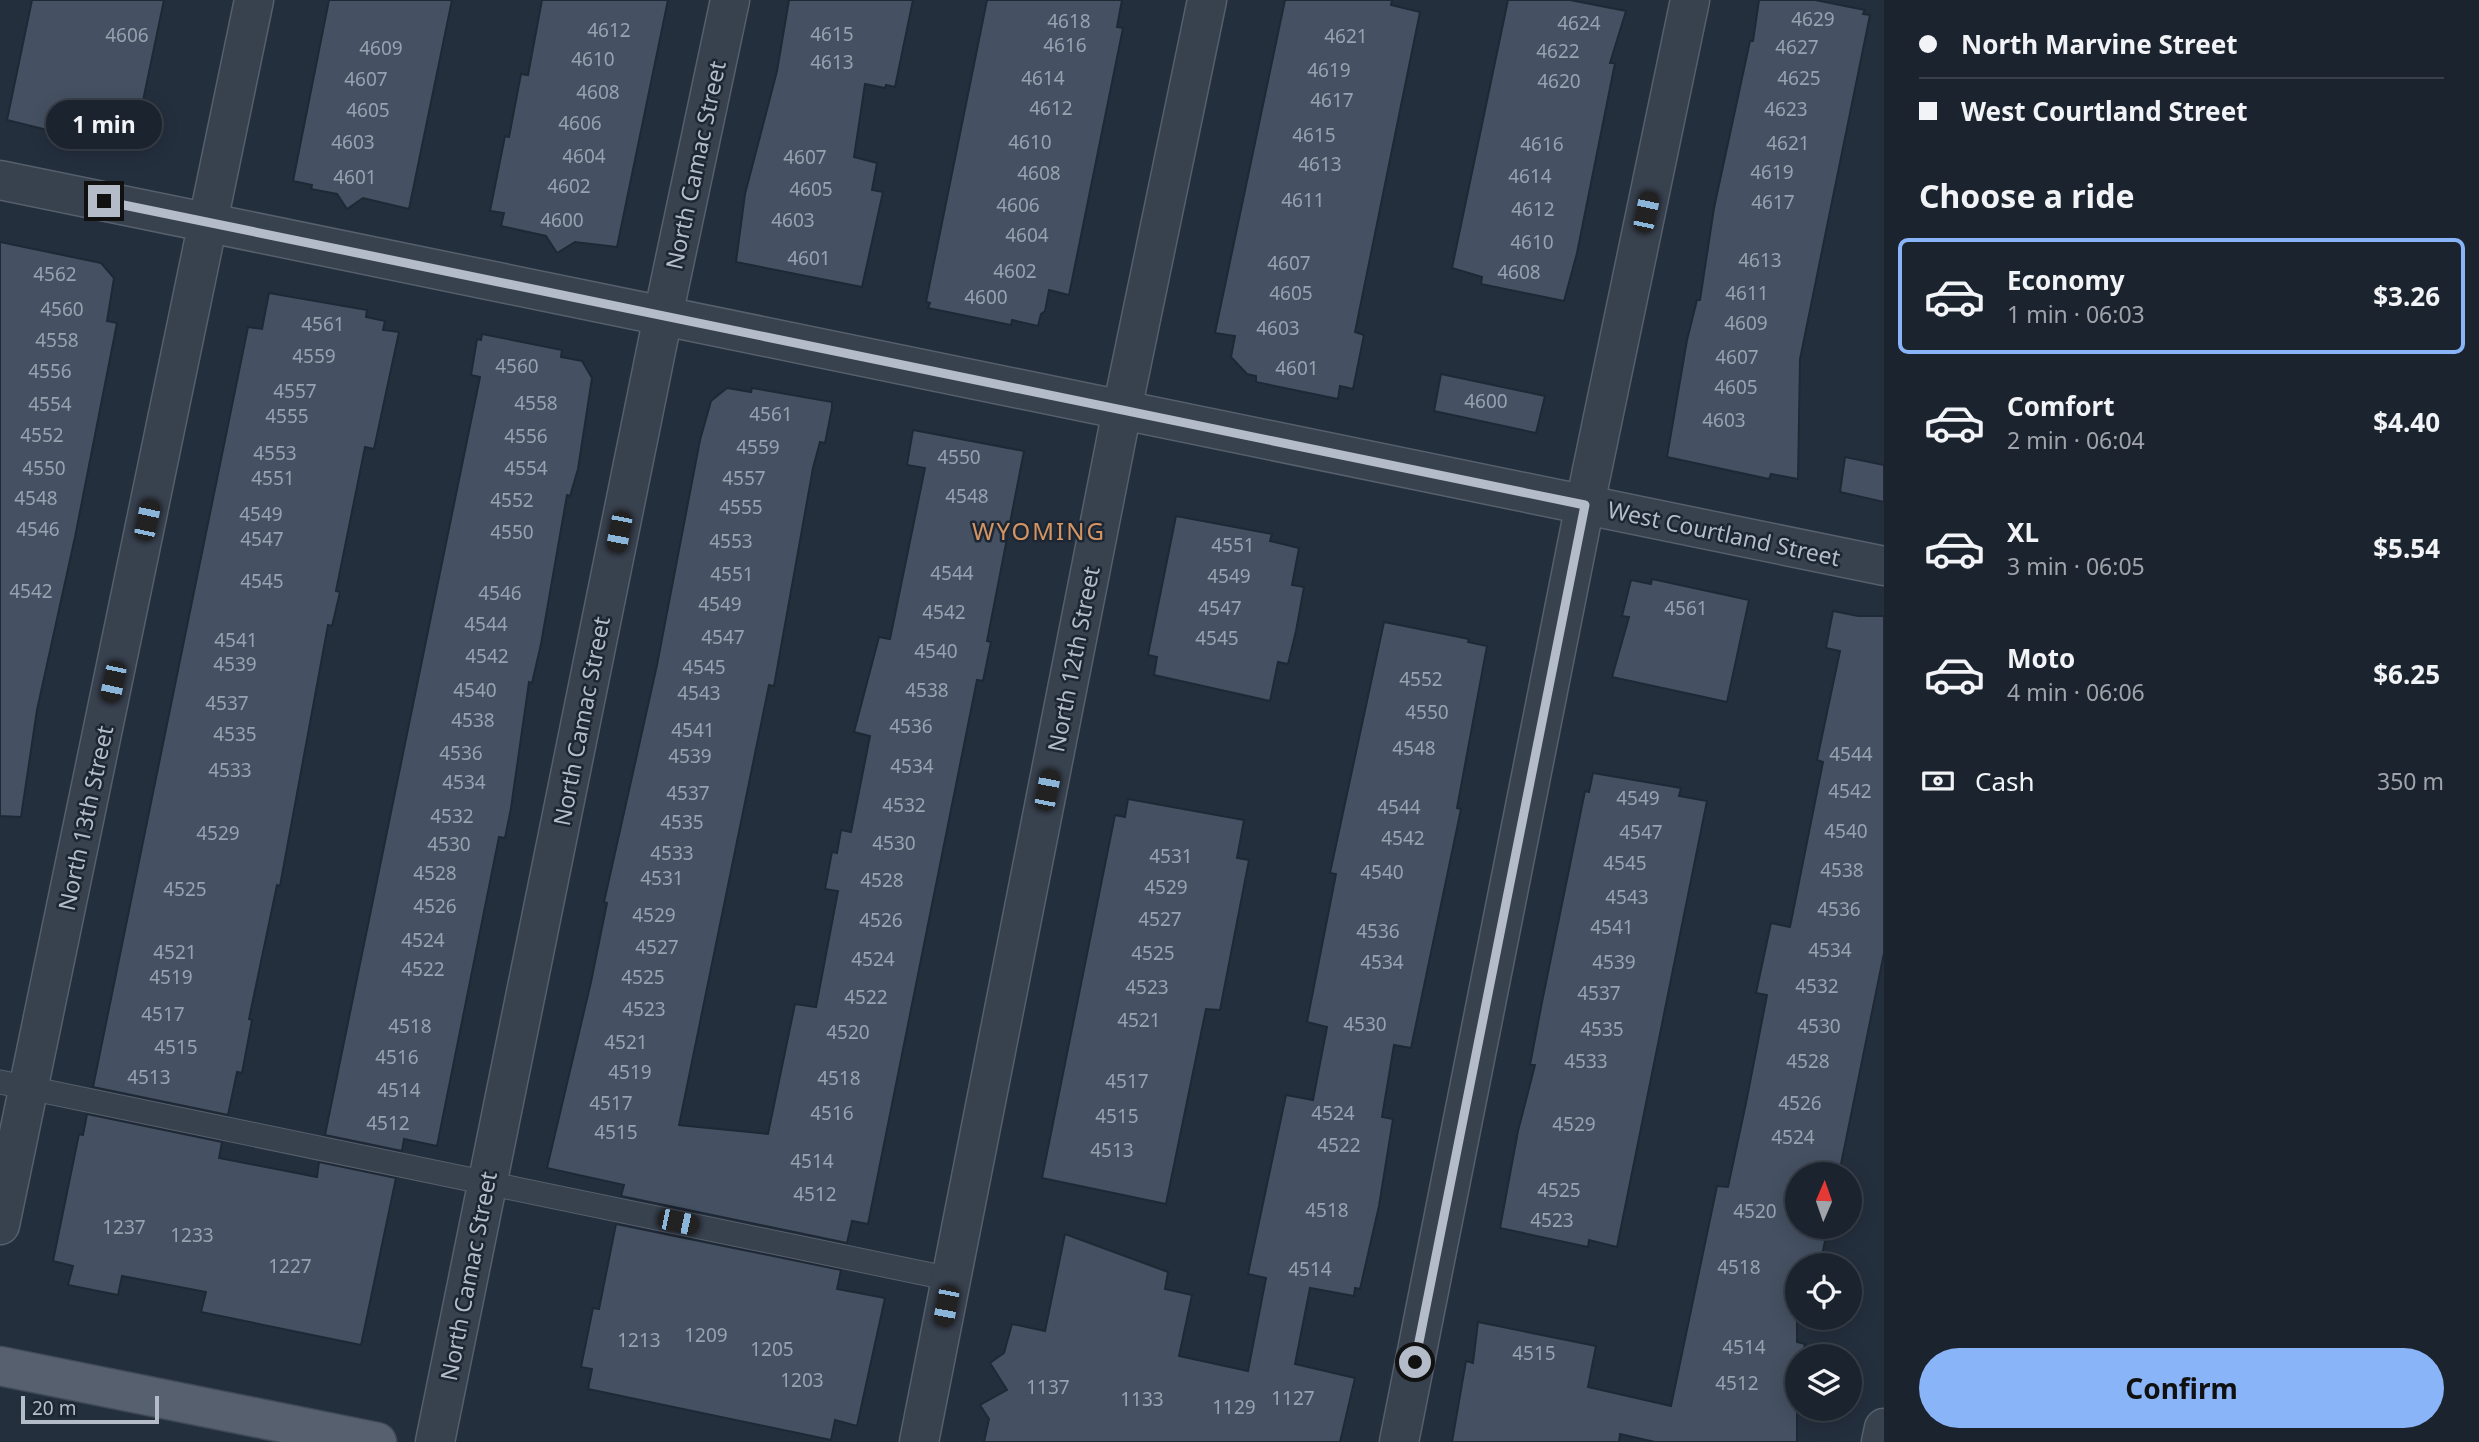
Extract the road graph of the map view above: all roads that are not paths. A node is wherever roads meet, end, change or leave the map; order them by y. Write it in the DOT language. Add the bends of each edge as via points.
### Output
graph roads {
  1 [pos="254,0"];
  2 [pos="730,0"];
  3 [pos="1207,0"];
  4 [pos="1690,0"];
  5 [pos="0,180"];
  6 [pos="209,222"];
  7 [pos="663,316"];
  8 [pos="1122,410"];
  9 [pos="1585,505"];
  10 [pos="1884,566"];
  11 [pos="14,1085"];
  12 [pos="487,1182"];
  13 [pos="0,1225"];
  14 [pos="951,1279"];
  15 [pos="0,1366"];
  16 [pos="1884,1428"];
  17 [pos="377,1442"];
  18 [pos="435,1442"];
  19 [pos="919,1442"];
  20 [pos="1399,1442"];
  21 [pos="1881,1442"];
  1 -- 6 [label="street, North 13th Street"];
  2 -- 7 [label="street, North Camac Street"];
  3 -- 8 [label="street, North 12th Street"];
  4 -- 9 [label="street"];
  5 -- 6 [label="street, West Courtland Street"];
  6 -- 7 [label="street, West Courtland Street"];
  6 -- 11 [label="street, North 13th Street"];
  7 -- 8 [label="street, West Courtland Street"];
  7 -- 12 [label="street, North Camac Street"];
  8 -- 9 [label="street, West Courtland Street"];
  8 -- 14 [label="street, North 12th Street"];
  9 -- 10 [label="street, West Courtland Street"];
  9 -- 20 [label="street"];
  11 -- 12 [label="lane"];
  11 -- 13 [label="street, North 13th Street"];
  12 -- 14 [label="lane"];
  12 -- 18 [label="street, North Camac Street"];
  14 -- 19 [label="street, North 12th Street"];
  15 -- 17 [label="main road"];
  16 -- 21 [label="street"];
}
